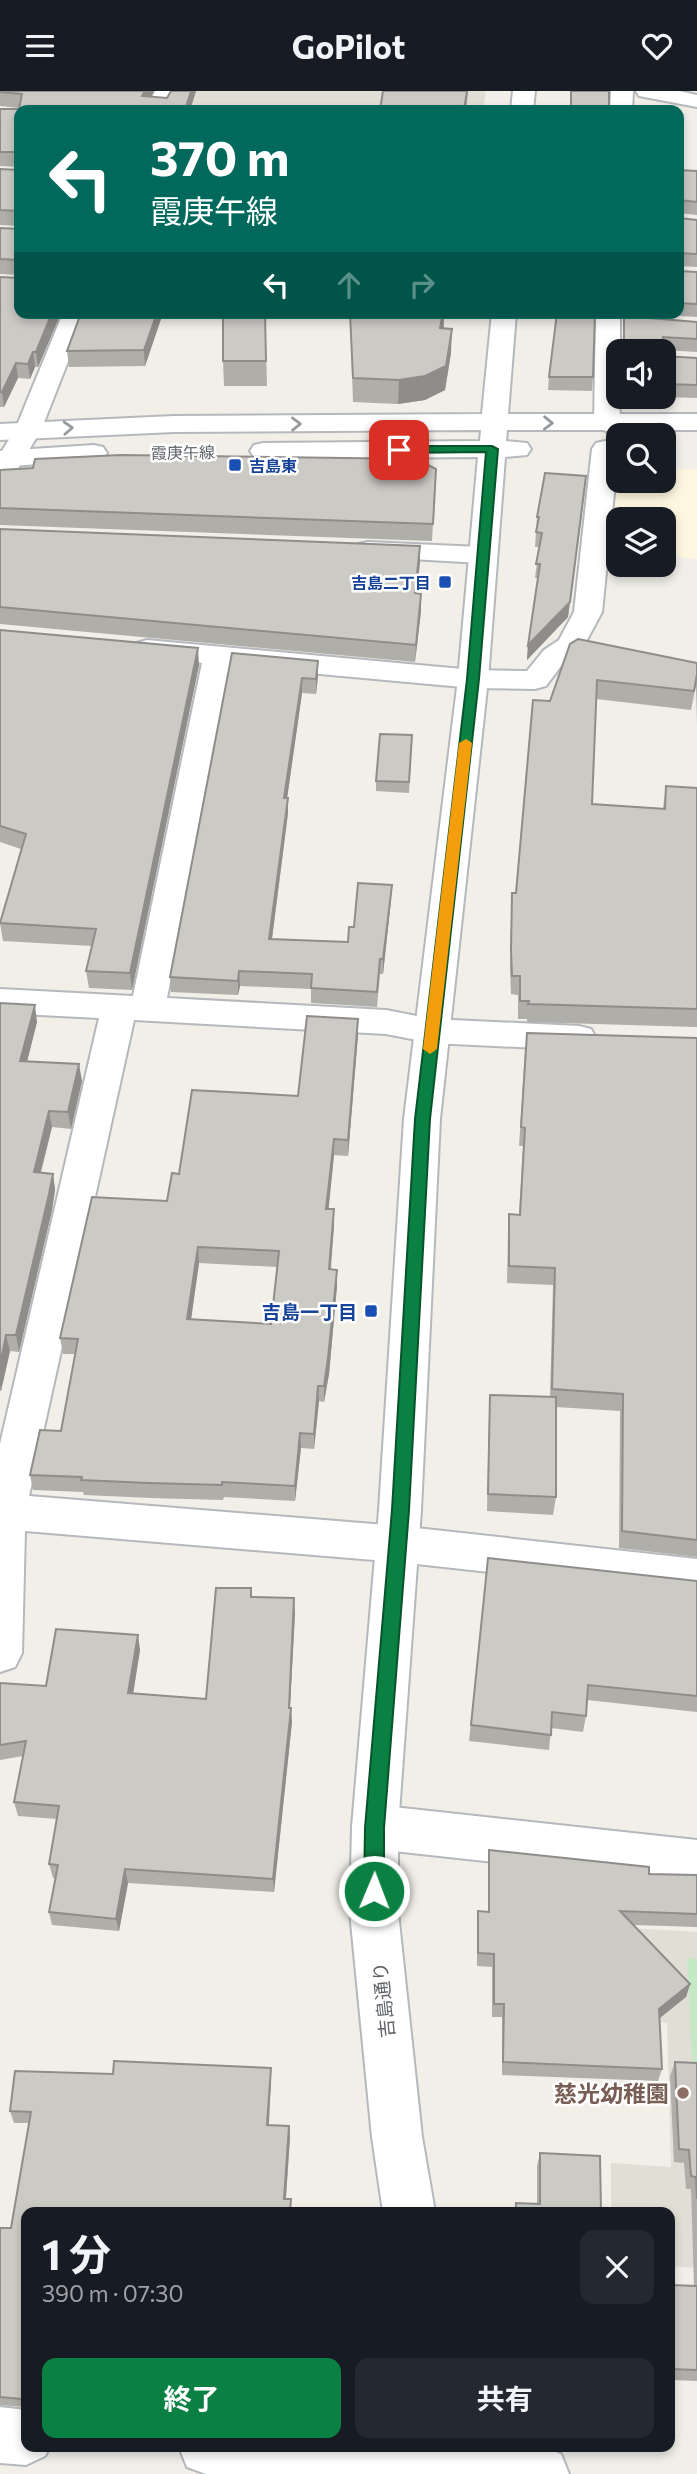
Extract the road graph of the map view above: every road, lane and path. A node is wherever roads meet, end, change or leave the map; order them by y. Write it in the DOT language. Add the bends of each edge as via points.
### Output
graph roads {
  1 [pos="647,91"];
  2 [pos="697,101"];
  3 [pos="73,319"];
  4 [pos="504,319"];
  5 [pos="616,319"];
  6 [pos="614,339"];
  7 [pos="606,409"];
  8 [pos="697,422"];
  9 [pos="28,430"];
  10 [pos="0,432"];
  11 [pos="494,435"];
  12 [pos="603,442"];
  13 [pos="547,449"];
  14 [pos="236,452"];
  15 [pos="125,453"];
  16 [pos="3,465"];
  17 [pos="342,548"];
  18 [pos="481,555"];
  19 [pos="122,646"];
  20 [pos="218,655"];
  21 [pos="473,679"];
  22 [pos="0,1001"];
  23 [pos="134,1008"];
  24 [pos="432,1031"];
  25 [pos="614,1039"];
  26 [pos="3,1511"];
  27 [pos="398,1544"];
  28 [pos="1,1568"];
  29 [pos="697,1577"];
  30 [pos="0,1653"];
  31 [pos="375,1828"];
  32 [pos="697,1862"];
  33 [pos="408,2207"];
  34 [pos="0,2435"];
  35 [pos="21,2437"];
  36 [pos="306,2452"];
  37 [pos="459,2462"];
  38 [pos="541,2474"];
  1 -- 2 [label="street"];
  3 -- 9 [label="street"];
  4 -- 11 [label="street, 吉島通り"];
  5 -- 6 [label="street"];
  7 -- 12 [label="street"];
  8 -- 12 [label="street"];
  9 -- 10 [label="street"];
  9 -- 11 [label="street, one-way" via="85,427"];
  9 -- 16 [label="street"];
  11 -- 12 [label="street, one-way"];
  11 -- 13 [label="street, 霞庚午線"];
  11 -- 14 [label="street, 霞庚午線"];
  11 -- 18 [label="street, 吉島通り"];
  12 -- 21 [label="street" via="584,647 554,656 535,680"];
  15 -- 16 [label="street, 霞庚午線"];
  17 -- 18 [label="street"];
  18 -- 21 [label="street, 吉島通り"];
  19 -- 20 [label="street"];
  20 -- 21 [label="street"];
  20 -- 23 [label="street"];
  21 -- 24 [label="street, 吉島通り"];
  22 -- 23 [label="street"];
  23 -- 24 [label="street" via="386,1022"];
  23 -- 26 [label="street"];
  24 -- 25 [label="street"];
  24 -- 27 [label="street, 吉島通り" via="422,1119"];
  26 -- 27 [label="street"];
  26 -- 28 [label="street"];
  27 -- 29 [label="street"];
  27 -- 31 [label="street, 吉島通り"];
  28 -- 30 [label="street"];
  31 -- 32 [label="street"];
  31 -- 33 [label="street, 吉島通り" via="374,1912"];
  34 -- 35 [label="street"];
  36 -- 37 [label="street"];
  37 -- 38 [label="street"];
}
